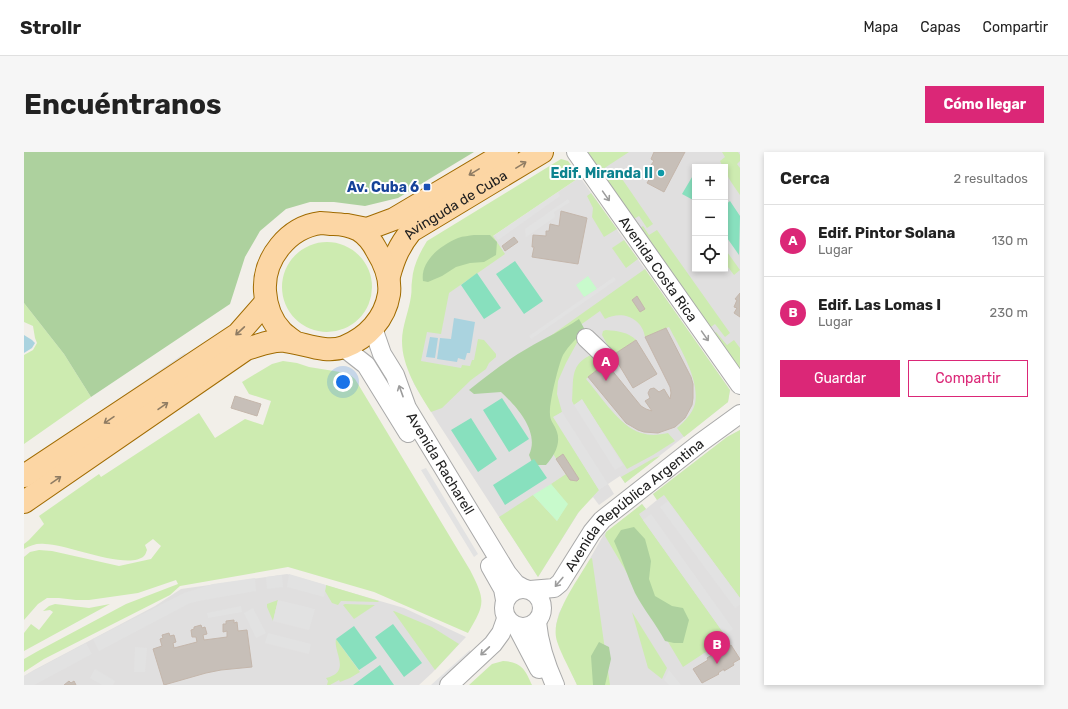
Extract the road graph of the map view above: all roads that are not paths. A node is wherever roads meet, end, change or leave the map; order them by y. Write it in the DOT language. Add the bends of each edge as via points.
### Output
graph roads {
  1 [pos="508,152"];
  2 [pos="542,152"];
  3 [pos="576,152"];
  4 [pos="342,224"];
  5 [pos="388,276"];
  6 [pos="266,302"];
  7 [pos="373,328"];
  8 [pos="586,338"];
  9 [pos="296,343"];
  10 [pos="343,347"];
  11 [pos="607,358"];
  12 [pos="740,385"];
  13 [pos="740,414"];
  14 [pos="24,476"];
  15 [pos="24,502"];
  16 [pos="528,590"];
  17 [pos="505,600"];
  18 [pos="537,622"];
  19 [pos="512,623"];
  20 [pos="449,685"];
  21 [pos="546,685"];
  22 [pos="555,685"];
  1 -- 4 [label="main road, Avinguda de Cuba, one-way" via="394,219 367,228"];
  5 -- 2 [label="main road, Avinguda de Cuba, one-way" via="394,255 411,231"];
  3 -- 12 [label="street, Avenida Costa Rica, one-way"];
  4 -- 5 [label="main road" via="360,231 372,242"];
  4 -- 6 [label="main road" via="320,223 300,230 282,242 270,260 264,281"];
  5 -- 7 [label="main road" via="389,294 384,313"];
  6 -- 9 [label="main road" via="272,319 282,333"];
  6 -- 14 [label="main road, one-way" via="238,334"];
  7 -- 10 [label="main road" via="357,341"];
  16 -- 7 [label="street, Avenida Racharell, one-way" via="516,584 507,573 407,408"];
  8 -- 11 [label="street"];
  9 -- 10 [label="main road" via="317,348"];
  15 -- 9 [label="main road, one-way" via="246,349 270,342"];
  10 -- 17 [label="street, Avenida Racharell" via="366,365 498,578"];
  13 -- 16 [label="street, Avenida República Argentina, one-way" via="700,442 602,520 560,583 554,588"];
  16 -- 17 [label="street" via="518,589"];
  16 -- 18 [label="street" via="536,593 542,604 542,613"];
  17 -- 19 [label="street" via="503,609"];
  18 -- 19 [label="street" via="528,627"];
  18 -- 22 [label="street" via="538,635"];
  19 -- 20 [label="street, one-way"];
  19 -- 21 [label="street" via="533,656"];
}
